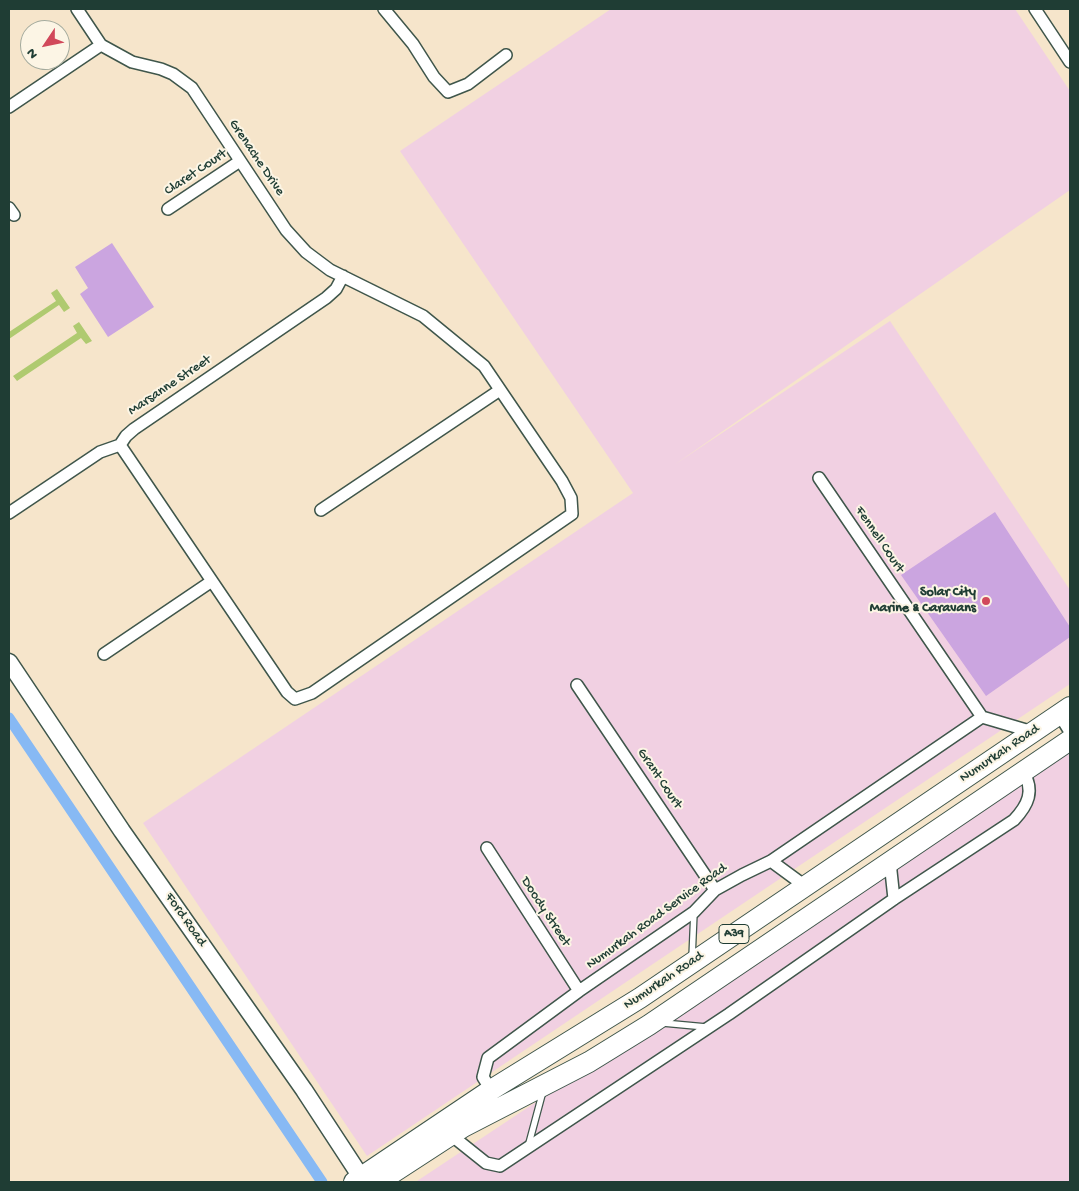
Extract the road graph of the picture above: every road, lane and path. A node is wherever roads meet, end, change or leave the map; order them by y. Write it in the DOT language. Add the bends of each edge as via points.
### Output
graph roads {
  1 [pos="77,9"];
  2 [pos="384,9"];
  3 [pos="1035,9"];
  4 [pos="102,45"];
  5 [pos="506,55"];
  6 [pos="1070,62"];
  7 [pos="9,107"];
  8 [pos="240,161"];
  9 [pos="168,209"];
  10 [pos="343,276"];
  11 [pos="500,390"];
  12 [pos="120,445"];
  13 [pos="819,478"];
  14 [pos="322,510"];
  15 [pos="9,514"];
  16 [pos="212,581"];
  17 [pos="104,654"];
  18 [pos="9,662"];
  19 [pos="578,685"];
  20 [pos="1064,711"];
  21 [pos="982,717"];
  22 [pos="1033,732"];
  23 [pos="1070,732"];
  24 [pos="1070,740"];
  25 [pos="986,764"];
  26 [pos="1023,772"];
  27 [pos="487,848"];
  28 [pos="771,861"];
  29 [pos="890,862"];
  30 [pos="805,886"];
  31 [pos="715,890"];
  32 [pos="894,899"];
  33 [pos="694,912"];
  34 [pos="692,962"];
  35 [pos="723,975"];
  36 [pos="665,980"];
  37 [pos="579,991"];
  38 [pos="649,1025"];
  39 [pos="709,1027"];
  40 [pos="545,1086"];
  41 [pos="491,1090"];
  42 [pos="502,1107"];
  43 [pos="451,1135"];
  44 [pos="528,1147"];
  45 [pos="364,1181"];
  1 -- 4 [label="street, Grenache Drive"];
  2 -- 5 [label="street" via="448,92 468,84"];
  3 -- 6 [label="street"];
  4 -- 7 [label="street"];
  4 -- 8 [label="street, Grenache Drive" via="132,62 161,69 183,80 192,88"];
  8 -- 9 [label="street, Claret Court"];
  8 -- 10 [label="street, Grenache Drive" via="286,230 306,252"];
  10 -- 11 [label="street, Grenache Drive" via="422,316 484,366"];
  10 -- 12 [label="street, Marsanne Street" via="326,298 134,429"];
  11 -- 14 [label="street"];
  11 -- 16 [label="street, Grenache Drive" via="562,481 571,498 572,514 312,693 295,699 287,692"];
  12 -- 15 [label="street, Marsanne Street" via="100,452"];
  12 -- 16 [label="street"];
  13 -- 21 [label="street, Fennell Court"];
  16 -- 17 [label="street"];
  18 -- 45 [label="street, Ford Road"];
  19 -- 31 [label="street, Grant Court"];
  20 -- 22 [label="highway, Numurkah Road / A39"];
  20 -- 23 [label="street"];
  21 -- 22 [label="street"];
  21 -- 28 [label="street, Numurkah Road Service Road"];
  22 -- 25 [label="highway, Numurkah Road / A39"];
  24 -- 26 [label="highway, Numurkah Road / A39"];
  25 -- 26 [label="highway" via="1007,762"];
  25 -- 30 [label="highway, Numurkah Road / A39"];
  26 -- 29 [label="highway, Numurkah Road / A39"];
  26 -- 32 [label="street" via="1029,780 1030,790 1022,812 1014,820"];
  27 -- 37 [label="street, Doody Street"];
  28 -- 30 [label="street"];
  28 -- 31 [label="street, Numurkah Road Service Road"];
  29 -- 32 [label="street"];
  29 -- 35 [label="highway, Numurkah Road / A39"];
  30 -- 34 [label="highway, Numurkah Road / A39"];
  31 -- 33 [label="street, Numurkah Road Service Road"];
  32 -- 39 [label="street"];
  33 -- 34 [label="lane"];
  33 -- 37 [label="street, Numurkah Road Service Road"];
  34 -- 36 [label="highway, Numurkah Road / A39"];
  35 -- 36 [label="highway" via="704,970"];
  35 -- 38 [label="highway, Numurkah Road / A39"];
  36 -- 41 [label="highway, Numurkah Road / A39" via="608,1019"];
  37 -- 41 [label="street, Numurkah Road Service Road" via="488,1058 483,1076"];
  38 -- 39 [label="lane" via="668,1023"];
  38 -- 40 [label="highway, Numurkah Road / A39"];
  39 -- 44 [label="street"];
  40 -- 42 [label="highway, Numurkah Road / A39"];
  40 -- 44 [label="lane"];
  41 -- 42 [label="highway"];
  41 -- 45 [label="highway, Numurkah Road / A39"];
  42 -- 43 [label="highway, Numurkah Road / A39"];
  43 -- 44 [label="street" via="486,1163 500,1166"];
  43 -- 45 [label="highway, Numurkah Road / A39"];
}
